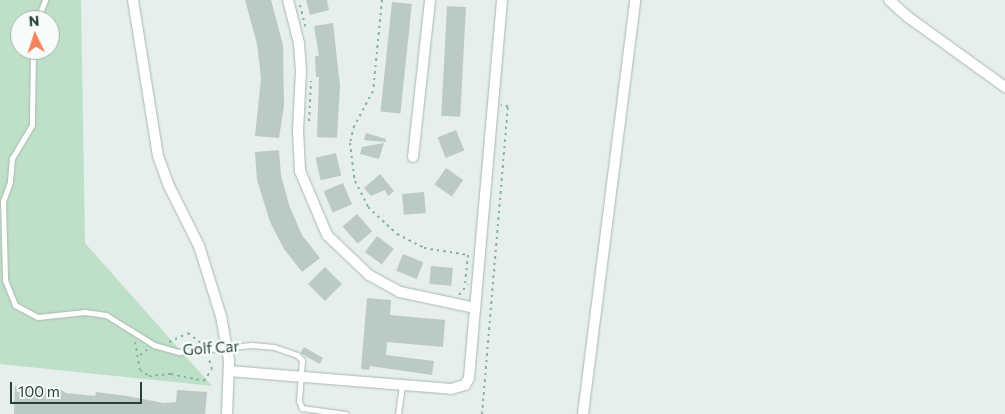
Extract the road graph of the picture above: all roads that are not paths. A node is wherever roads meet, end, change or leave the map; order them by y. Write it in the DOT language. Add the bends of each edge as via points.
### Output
graph roads {
  1 [pos="133,0"];
  2 [pos="288,0"];
  3 [pos="430,0"];
  4 [pos="502,0"];
  5 [pos="636,0"];
  6 [pos="889,0"];
  7 [pos="33,60"];
  8 [pos="1005,87"];
  9 [pos="413,157"];
  10 [pos="2,270"];
  11 [pos="475,308"];
  12 [pos="228,348"];
  13 [pos="229,371"];
  14 [pos="301,376"];
  15 [pos="402,386"];
  16 [pos="227,414"];
  17 [pos="346,414"];
  18 [pos="398,414"];
  19 [pos="583,414"];
  1 -- 12 [label="street" via="158,156 203,257"];
  2 -- 11 [label="street" via="300,62 300,171 327,235 369,275 400,292"];
  3 -- 9 [label="street"];
  4 -- 11 [label="street"];
  5 -- 19 [label="street"];
  6 -- 8 [label="street" via="908,18"];
  7 -- 10 [label="lane, Golf Car" via="32,125 12,158 10,182 3,201"];
  10 -- 12 [label="lane, Golf Car" via="12,300 25,313 45,318 99,313 119,321 154,345 188,352"];
  11 -- 15 [label="street" via="469,378 465,384 455,389"];
  12 -- 13 [label="street"];
  12 -- 14 [label="lane, Golf Car" via="259,345 296,355 302,363"];
  13 -- 14 [label="street"];
  13 -- 16 [label="street"];
  14 -- 15 [label="street"];
  14 -- 17 [label="lane, Golf Car" via="299,401 302,408"];
  15 -- 18 [label="lane"];
}
